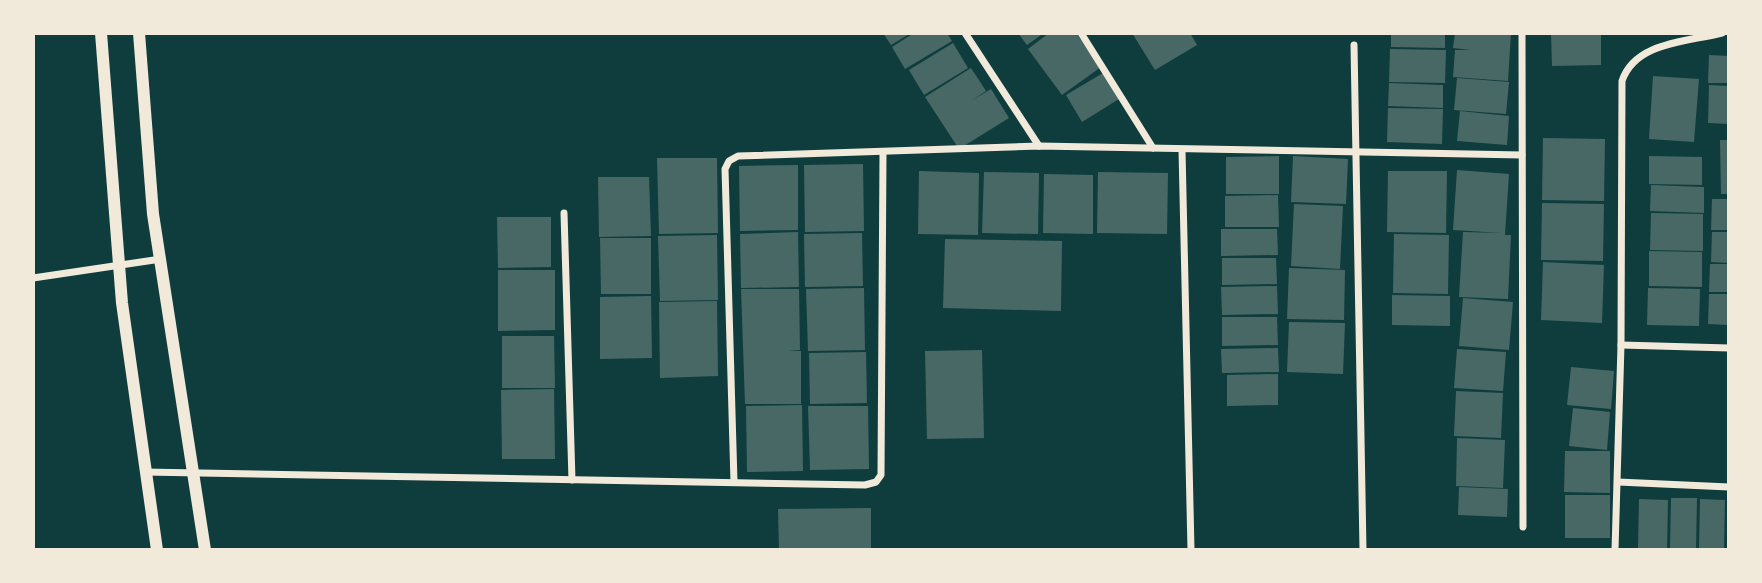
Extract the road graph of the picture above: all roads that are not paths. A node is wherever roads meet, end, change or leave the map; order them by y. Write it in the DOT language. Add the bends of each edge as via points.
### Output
graph roads {
  1 [pos="101,33"];
  2 [pos="139,33"];
  3 [pos="965,33"];
  4 [pos="1081,33"];
  5 [pos="1522,33"];
  6 [pos="1722,33"];
  7 [pos="1354,45"];
  8 [pos="1039,146"];
  9 [pos="1153,148"];
  10 [pos="1182,150"];
  11 [pos="1353,152"];
  12 [pos="883,153"];
  13 [pos="1522,155"];
  14 [pos="564,213"];
  15 [pos="161,259"];
  16 [pos="119,265"];
  17 [pos="33,278"];
  18 [pos="1621,345"];
  19 [pos="1729,348"];
  20 [pos="144,472"];
  21 [pos="191,473"];
  22 [pos="572,480"];
  23 [pos="734,482"];
  24 [pos="1618,482"];
  25 [pos="1729,487"];
  26 [pos="1523,527"];
  27 [pos="158,550"];
  28 [pos="205,550"];
  29 [pos="1191,550"];
  30 [pos="1363,550"];
  31 [pos="1615,550"];
  1 -- 16 [label="street"];
  2 -- 15 [label="street" via="153,214"];
  3 -- 8 [label="street"];
  4 -- 9 [label="street"];
  5 -- 13 [label="street"];
  6 -- 18 [label="street" via="1647,51 1627,66 1622,81"];
  7 -- 11 [label="street"];
  8 -- 9 [label="street"];
  8 -- 12 [label="street"];
  9 -- 10 [label="street"];
  10 -- 11 [label="street"];
  10 -- 29 [label="street"];
  11 -- 13 [label="street"];
  11 -- 30 [label="street"];
  12 -- 23 [label="street" via="881,475 865,485"];
  12 -- 23 [label="street" via="738,156 725,169"];
  13 -- 26 [label="street"];
  14 -- 22 [label="street"];
  15 -- 16 [label="street"];
  15 -- 21 [label="street"];
  16 -- 17 [label="street"];
  16 -- 20 [label="street"];
  18 -- 19 [label="street"];
  18 -- 24 [label="street"];
  20 -- 21 [label="street"];
  20 -- 27 [label="street"];
  21 -- 22 [label="street"];
  21 -- 28 [label="street"];
  22 -- 23 [label="street"];
  24 -- 25 [label="street"];
  24 -- 31 [label="street"];
}
